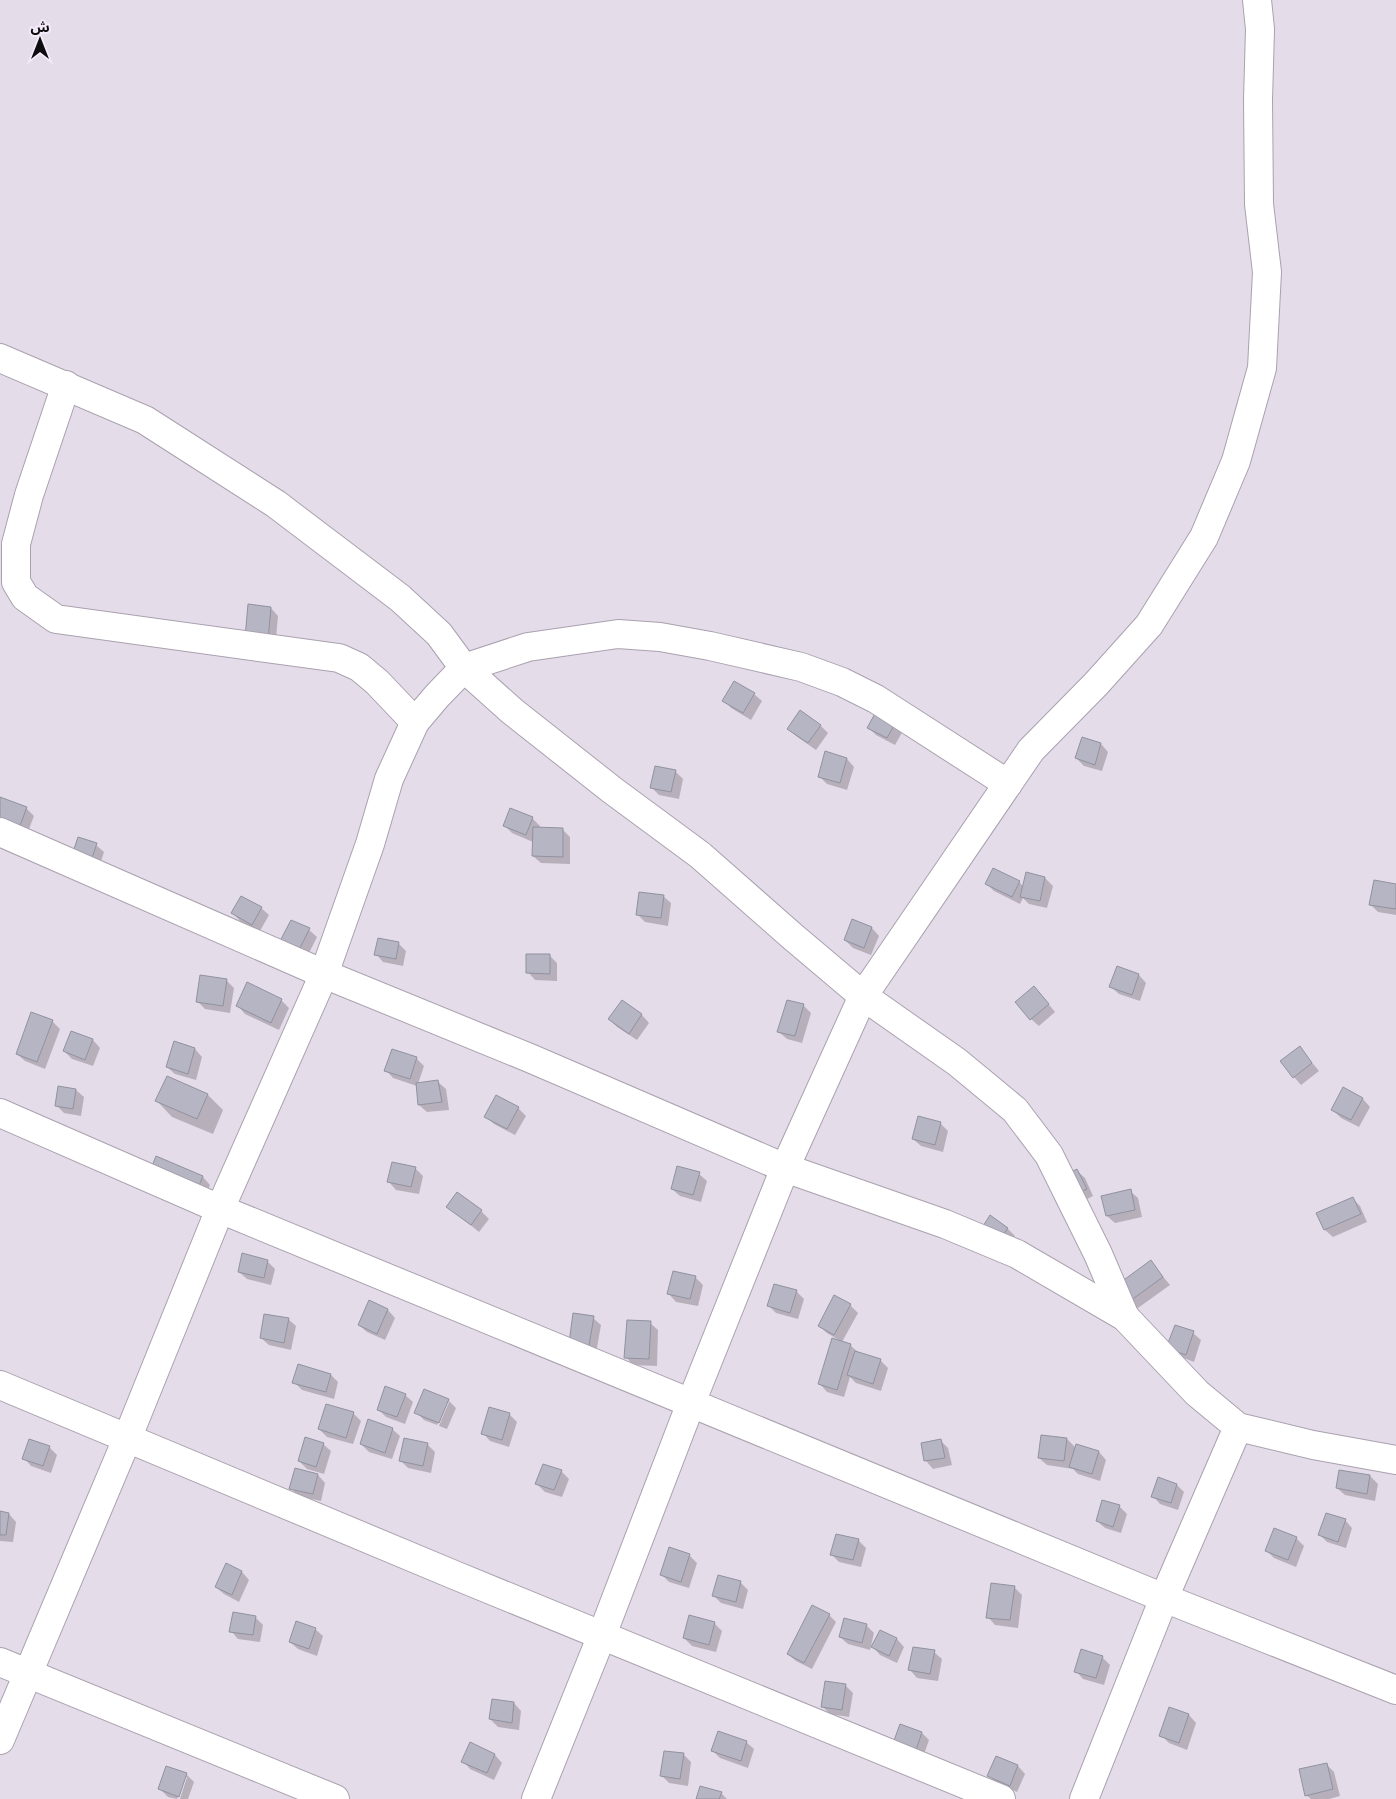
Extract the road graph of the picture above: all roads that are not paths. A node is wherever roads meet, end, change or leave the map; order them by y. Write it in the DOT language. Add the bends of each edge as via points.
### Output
graph roads {
  1 [pos="1257,0"];
  2 [pos="0,358"];
  3 [pos="66,386"];
  4 [pos="464,668"];
  5 [pos="415,722"];
  6 [pos="1008,784"];
  7 [pos="0,832"];
  8 [pos="324,974"];
  9 [pos="863,996"];
  10 [pos="0,1113"];
  11 [pos="785,1168"];
  12 [pos="220,1209"];
  13 [pos="1125,1317"];
  14 [pos="0,1385"];
  15 [pos="691,1403"];
  16 [pos="1238,1427"];
  17 [pos="127,1439"];
  18 [pos="1396,1460"];
  19 [pos="1164,1598"];
  20 [pos="602,1636"];
  21 [pos="0,1662"];
  22 [pos="28,1674"];
  23 [pos="1396,1690"];
  24 [pos="0,1740"];
  25 [pos="336,1799"];
  26 [pos="536,1799"];
  27 [pos="1001,1799"];
  28 [pos="1084,1799"];
  1 -- 6 [label="street" via="1260,29 1259,204 1267,272 1262,368 1236,460 1204,537 1149,625 1031,750"];
  2 -- 3 [label="street"];
  3 -- 4 [label="street" via="145,420 276,504 400,598 440,634"];
  3 -- 5 [label="street" via="16,544 16,582 26,597 56,619 339,658 359,667"];
  4 -- 5 [label="street"];
  4 -- 6 [label="street" via="528,647 618,634 710,646 801,667 842,682 876,699"];
  4 -- 9 [label="street" via="550,742 700,855"];
  5 -- 8 [label="street" via="389,779 370,844"];
  6 -- 9 [label="street"];
  7 -- 8 [label="street"];
  8 -- 11 [label="street"];
  8 -- 12 [label="street"];
  9 -- 11 [label="street"];
  9 -- 13 [label="street" via="957,1062 1014,1110 1049,1155"];
  10 -- 12 [label="street"];
  11 -- 13 [label="street" via="945,1224 1017,1254"];
  11 -- 15 [label="street"];
  12 -- 15 [label="street"];
  12 -- 17 [label="street"];
  13 -- 16 [label="street" via="1197,1393"];
  14 -- 17 [label="street"];
  15 -- 19 [label="street"];
  15 -- 20 [label="street"];
  16 -- 18 [label="street"];
  16 -- 19 [label="street"];
  17 -- 20 [label="street"];
  17 -- 22 [label="street"];
  19 -- 23 [label="street"];
  19 -- 28 [label="street"];
  20 -- 26 [label="street"];
  20 -- 27 [label="street"];
  21 -- 22 [label="street"];
  22 -- 24 [label="street"];
  22 -- 25 [label="street"];
}
